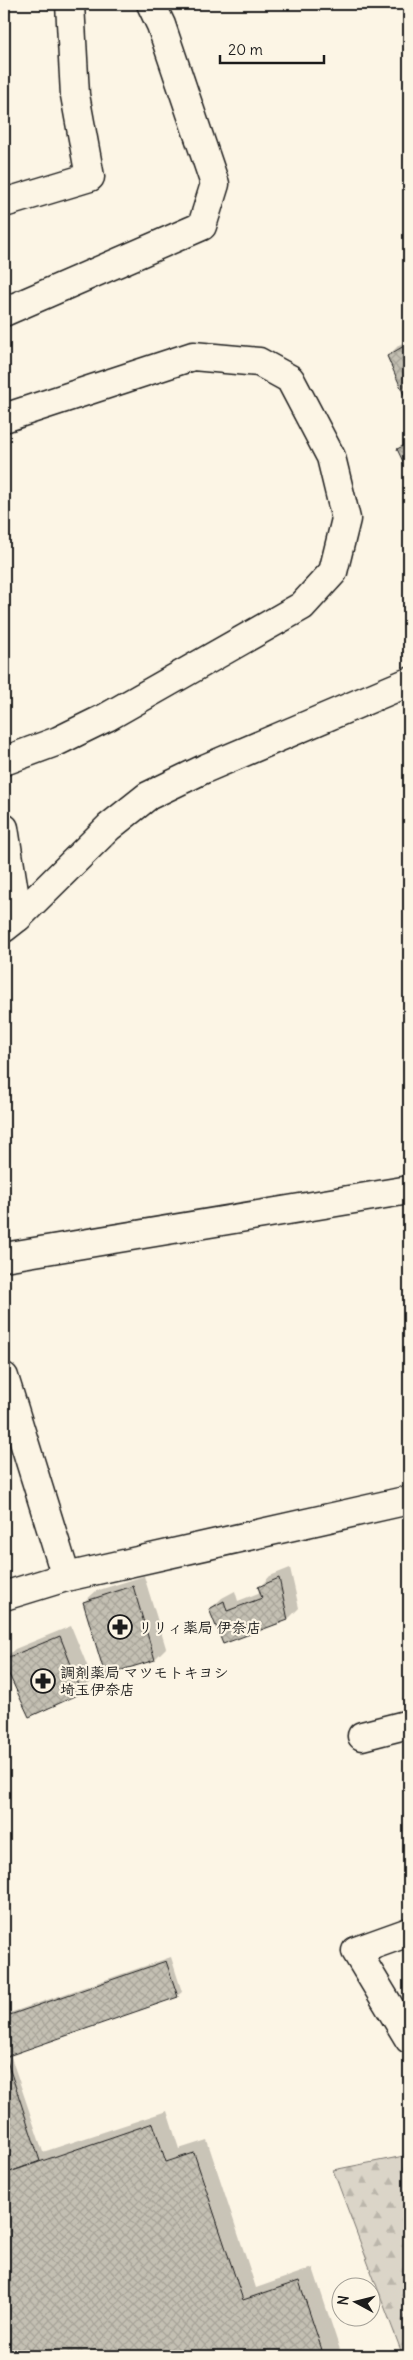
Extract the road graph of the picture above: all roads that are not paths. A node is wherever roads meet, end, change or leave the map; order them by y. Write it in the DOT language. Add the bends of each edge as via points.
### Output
graph roads {
  1 [pos="70,4"];
  2 [pos="151,4"];
  3 [pos="4,203"];
  4 [pos="4,312"];
  5 [pos="4,418"];
  6 [pos="409,682"];
  7 [pos="4,761"];
  8 [pos="4,828"];
  9 [pos="8,917"];
  10 [pos="409,1190"];
  11 [pos="4,1257"];
  12 [pos="4,1377"];
  13 [pos="409,1500"];
  14 [pos="66,1577"];
  15 [pos="4,1596"];
  16 [pos="409,1724"];
  17 [pos="362,1736"];
  18 [pos="409,1932"];
  19 [pos="409,2039"];
  1 -- 3 [label="street" via="75,95 90,177"];
  2 -- 4 [label="street" via="215,184 202,226"];
  5 -- 7 [label="street" via="193,356 259,362 290,379 330,457 346,519 333,572 302,606 106,717 58,741"];
  6 -- 9 [label="street" via="148,796"];
  8 -- 9 [label="street"];
  10 -- 11 [label="street"];
  12 -- 14 [label="street"];
  13 -- 14 [label="street"];
  14 -- 15 [label="street"];
  16 -- 17 [label="street"];
  18 -- 19 [label="street" via="356,1951"];
}
